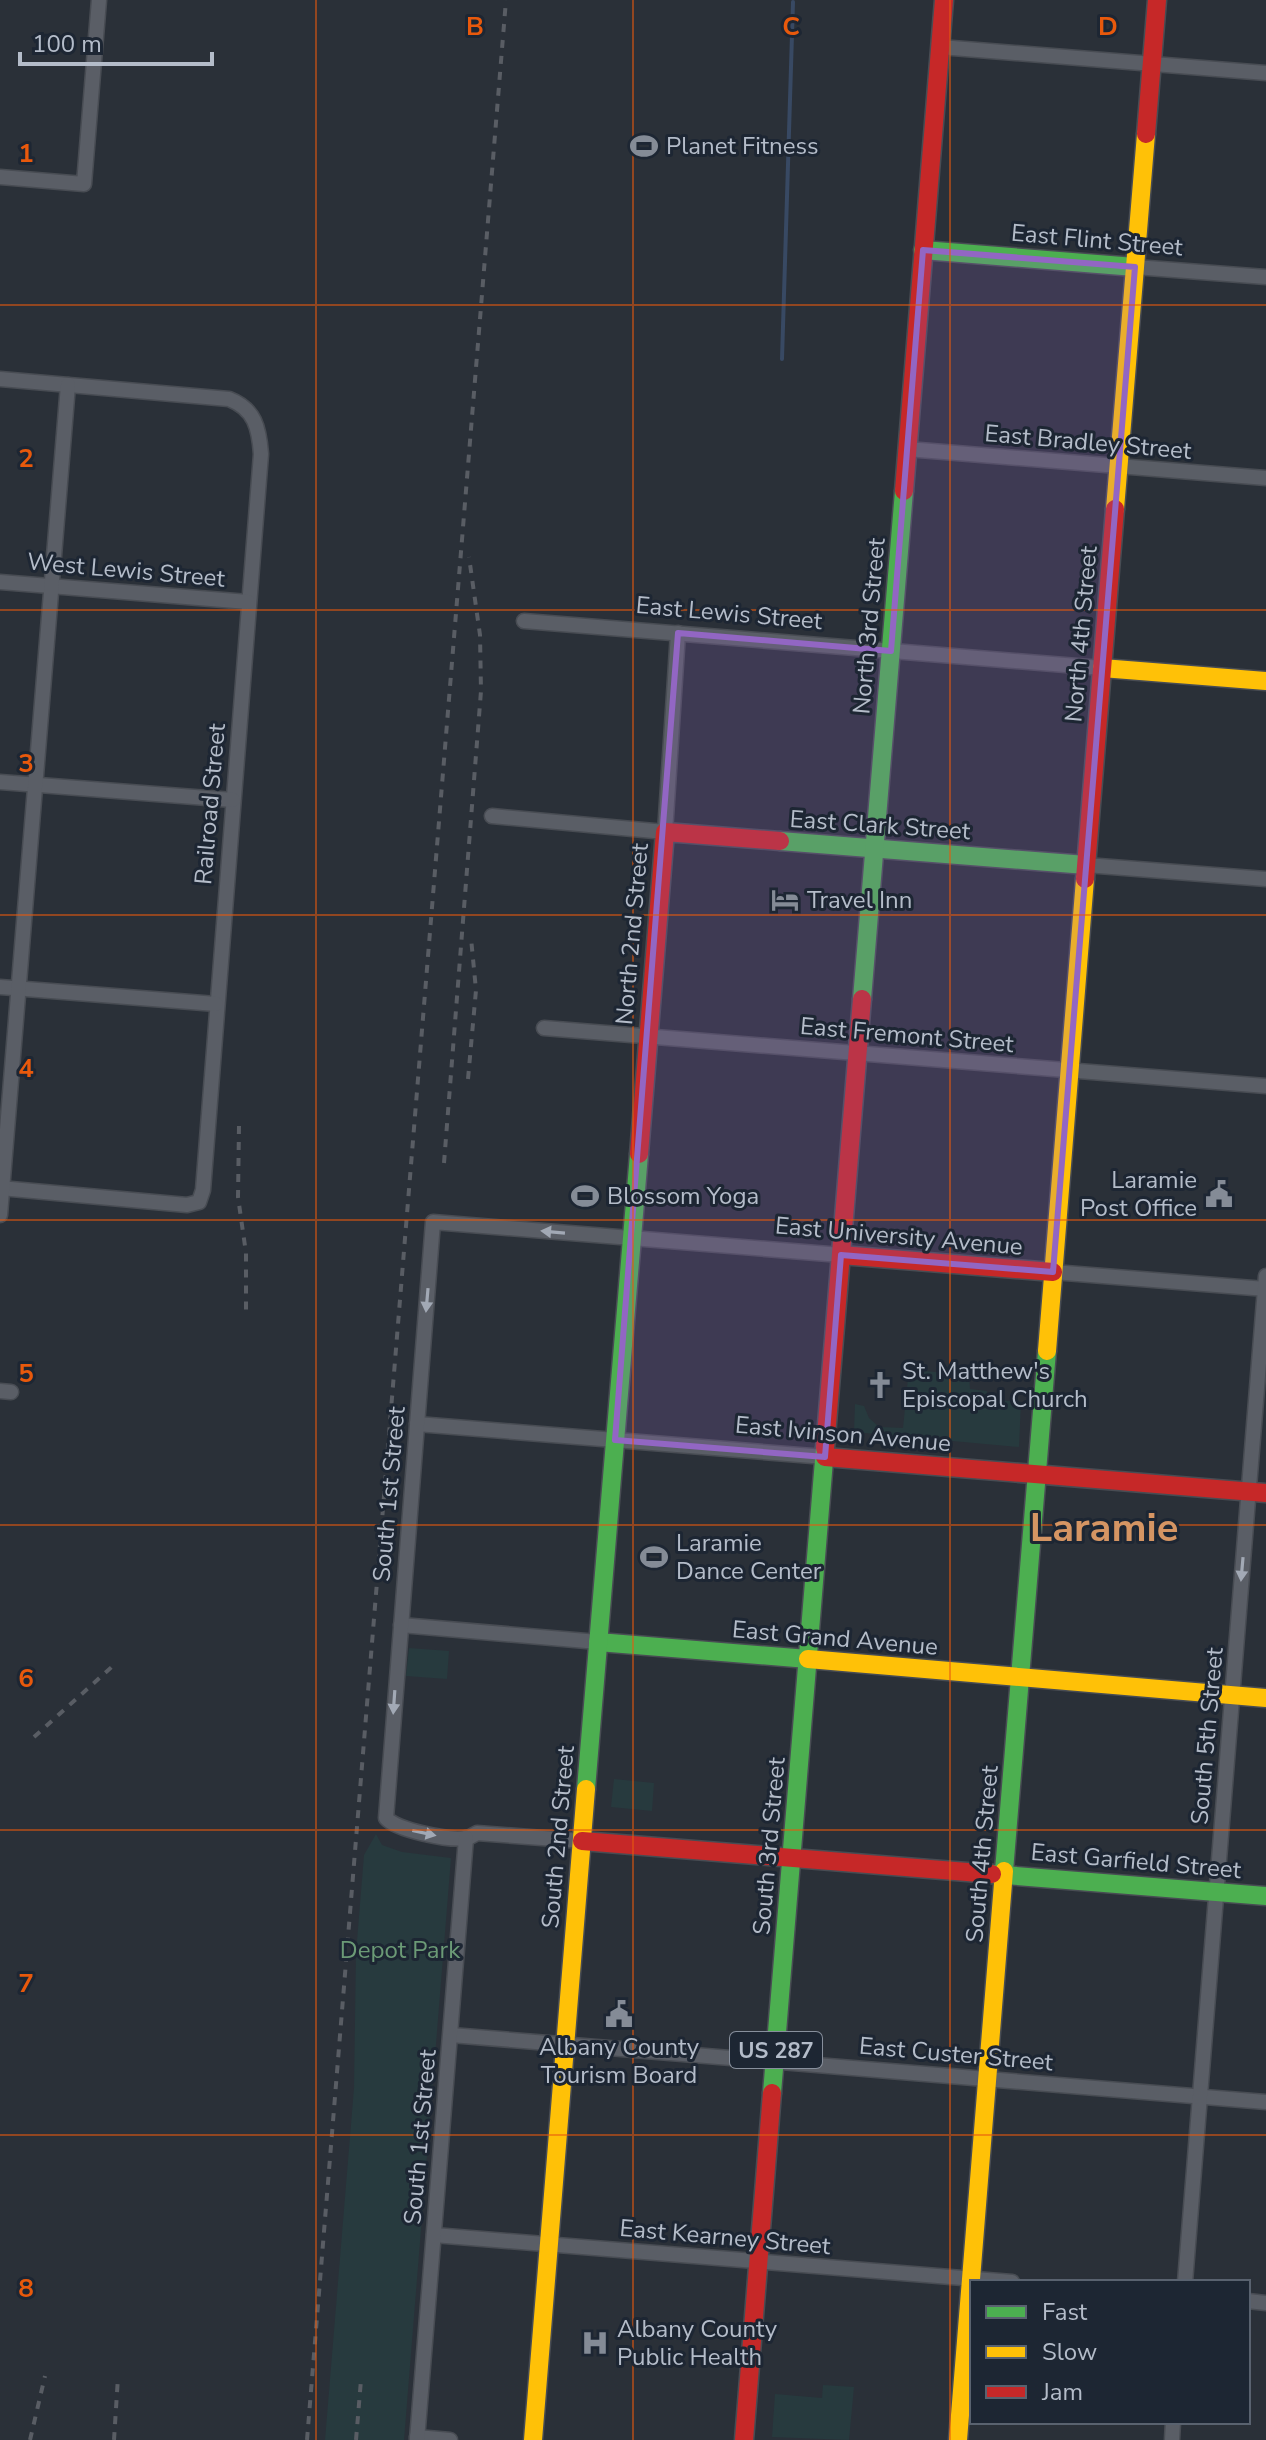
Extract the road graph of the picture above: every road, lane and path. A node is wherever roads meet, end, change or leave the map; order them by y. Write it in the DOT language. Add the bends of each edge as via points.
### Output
graph roads {
  1 [pos="99,0"];
  2 [pos="944,0"];
  3 [pos="1157,0"];
  4 [pos="940,47"];
  5 [pos="1152,64"];
  6 [pos="1266,73"];
  7 [pos="0,177"];
  8 [pos="923,250"];
  9 [pos="1135,267"];
  10 [pos="1266,277"];
  11 [pos="0,379"];
  12 [pos="68,385"];
  13 [pos="907,449"];
  14 [pos="1119,466"];
  15 [pos="1266,478"];
  16 [pos="0,582"];
  17 [pos="51,586"];
  18 [pos="248,602"];
  19 [pos="524,621"];
  20 [pos="678,633"];
  21 [pos="891,651"];
  22 [pos="1102,668"];
  23 [pos="1266,681"];
  24 [pos="0,782"];
  25 [pos="34,785"];
  26 [pos="233,800"];
  27 [pos="492,816"];
  28 [pos="665,832"];
  29 [pos="875,848"];
  30 [pos="1086,865"];
  31 [pos="1266,879"];
  32 [pos="0,987"];
  33 [pos="18,988"];
  34 [pos="216,1004"];
  35 [pos="544,1028"];
  36 [pos="648,1036"];
  37 [pos="858,1053"];
  38 [pos="1070,1070"];
  39 [pos="1266,1086"];
  40 [pos="1,1188"];
  41 [pos="0,1215"];
  42 [pos="433,1222"];
  43 [pos="631,1238"];
  44 [pos="841,1255"];
  45 [pos="1053,1272"];
  46 [pos="1266,1276"];
  47 [pos="1266,1289"];
  48 [pos="417,1424"];
  49 [pos="615,1440"];
  50 [pos="825,1457"];
  51 [pos="1037,1474"];
  52 [pos="1257,1492"];
  53 [pos="401,1625"];
  54 [pos="598,1642"];
  55 [pos="808,1659"];
  56 [pos="1020,1677"];
  57 [pos="1232,1695"];
  58 [pos="1266,1698"];
  59 [pos="386,1818"];
  60 [pos="466,1838"];
  61 [pos="582,1841"];
  62 [pos="792,1858"];
  63 [pos="1004,1875"];
  64 [pos="1216,1892"];
  65 [pos="1266,1896"];
  66 [pos="451,2035"];
  67 [pos="565,2044"];
  68 [pos="775,2061"];
  69 [pos="988,2079"];
  70 [pos="1200,2096"];
  71 [pos="1266,2102"];
  72 [pos="434,2235"];
  73 [pos="549,2244"];
  74 [pos="759,2261"];
  75 [pos="971,2279"];
  76 [pos="985,2280"];
  77 [pos="1185,2280"];
  78 [pos="970,2291"];
  79 [pos="417,2439"];
  80 [pos="450,2440"];
  81 [pos="533,2440"];
  82 [pos="744,2440"];
  83 [pos="958,2440"];
  1 -- 7 [label="street" via="84,184"];
  2 -- 4 [label="street, North 3rd Street"];
  3 -- 5 [label="street, North 4th Street"];
  4 -- 5 [label="street"];
  4 -- 8 [label="street, North 3rd Street"];
  5 -- 6 [label="street"];
  5 -- 9 [label="street, North 4th Street"];
  8 -- 9 [label="street, East Flint Street"];
  8 -- 13 [label="street, North 3rd Street"];
  9 -- 10 [label="street, East Flint Street"];
  9 -- 14 [label="street, North 4th Street"];
  11 -- 12 [label="street"];
  12 -- 17 [label="street"];
  12 -- 18 [label="street, Railroad Street" via="229,399 250,411 261,454"];
  13 -- 14 [label="street, East Bradley Street"];
  13 -- 21 [label="street, North 3rd Street"];
  14 -- 15 [label="street, East Bradley Street"];
  14 -- 22 [label="street, North 4th Street"];
  16 -- 17 [label="street, West Lewis Street"];
  17 -- 18 [label="street, West Lewis Street"];
  17 -- 25 [label="street"];
  18 -- 26 [label="street, Railroad Street"];
  19 -- 20 [label="street, East Lewis Street"];
  20 -- 21 [label="street, East Lewis Street"];
  20 -- 28 [label="street, North 2nd Street"];
  21 -- 22 [label="street, East Lewis Street"];
  21 -- 29 [label="street, North 3rd Street"];
  22 -- 23 [label="street, East Lewis Street"];
  22 -- 30 [label="street, North 4th Street"];
  24 -- 25 [label="street"];
  25 -- 26 [label="street"];
  25 -- 33 [label="street"];
  26 -- 34 [label="street, Railroad Street"];
  27 -- 28 [label="street, East Clark Street"];
  28 -- 29 [label="street, East Clark Street"];
  28 -- 36 [label="street, North 2nd Street"];
  29 -- 30 [label="street, East Clark Street"];
  29 -- 37 [label="street, North 3rd Street"];
  30 -- 31 [label="street, East Clark Street"];
  30 -- 38 [label="street, North 4th Street"];
  32 -- 33 [label="street"];
  33 -- 34 [label="street"];
  33 -- 40 [label="street"];
  34 -- 40 [label="street, Railroad Street" via="199,1202"];
  35 -- 36 [label="street, East Fremont Street"];
  36 -- 37 [label="street, East Fremont Street"];
  36 -- 43 [label="street, North 2nd Street"];
  37 -- 38 [label="street, East Fremont Street"];
  37 -- 44 [label="street, North 3rd Street"];
  38 -- 39 [label="street, East Fremont Street"];
  38 -- 45 [label="street, North 4th Street"];
  40 -- 41 [label="street"];
  43 -- 42 [label="street, East University Avenue, one-way"];
  42 -- 48 [label="street, South 1st Street, one-way"];
  43 -- 44 [label="street, East University Avenue"];
  43 -- 49 [label="street, South 2nd Street"];
  44 -- 45 [label="street, East University Avenue"];
  44 -- 50 [label="street, South 3rd Street"];
  45 -- 47 [label="street, East University Avenue"];
  45 -- 51 [label="street, South 4th Street"];
  46 -- 47 [label="street, South 5th Street"];
  47 -- 52 [label="street, South 5th Street"];
  48 -- 49 [label="street, East Ivinson Avenue"];
  48 -- 53 [label="street, South 1st Street"];
  49 -- 50 [label="street, East Ivinson Avenue"];
  49 -- 54 [label="street, South 2nd Street"];
  50 -- 51 [label="street, East Ivinson Avenue"];
  50 -- 55 [label="street, South 3rd Street"];
  51 -- 52 [label="street, East Ivinson Avenue"];
  51 -- 56 [label="street, South 4th Street"];
  52 -- 57 [label="street, South 5th Street, one-way"];
  53 -- 54 [label="street, East Grand Avenue"];
  53 -- 59 [label="street, South 1st Street, one-way"];
  54 -- 55 [label="street, East Grand Avenue"];
  54 -- 61 [label="street, South 2nd Street"];
  55 -- 56 [label="street, East Grand Avenue"];
  55 -- 62 [label="street, South 3rd Street / US 287"];
  56 -- 57 [label="street, East Grand Avenue"];
  56 -- 63 [label="street, South 4th Street"];
  57 -- 58 [label="street, East Grand Avenue"];
  57 -- 64 [label="street, South 5th Street"];
  59 -- 60 [label="street, East Garfield Street, one-way" via="426,1834"];
  60 -- 61 [label="street, East Garfield Street" via="477,1833"];
  60 -- 66 [label="street, South 1st Street"];
  61 -- 62 [label="street, East Garfield Street"];
  61 -- 67 [label="street, South 2nd Street"];
  62 -- 63 [label="street, East Garfield Street"];
  62 -- 68 [label="street, South 3rd Street / US 287"];
  63 -- 64 [label="street, East Garfield Street"];
  63 -- 69 [label="street, South 4th Street"];
  64 -- 65 [label="street, East Garfield Street"];
  64 -- 70 [label="street, South 5th Street"];
  66 -- 67 [label="street, East Custer Street"];
  66 -- 72 [label="street, South 1st Street"];
  67 -- 68 [label="street, East Custer Street"];
  67 -- 73 [label="street, South 2nd Street"];
  68 -- 69 [label="street, East Custer Street"];
  68 -- 74 [label="street, South 3rd Street / US 287"];
  69 -- 70 [label="street, East Custer Street"];
  69 -- 75 [label="street, South 4th Street"];
  70 -- 71 [label="street, East Custer Street"];
  70 -- 77 [label="street, South 5th Street"];
  72 -- 73 [label="street, East Kearney Street"];
  72 -- 79 [label="street, South 1st Street"];
  73 -- 74 [label="street, East Kearney Street"];
  73 -- 81 [label="street, South 2nd Street"];
  74 -- 75 [label="street, East Kearney Street"];
  74 -- 82 [label="street, South 3rd Street / US 287"];
  75 -- 76 [label="street, East Kearney Street"];
  78 -- 83 [label="street, South 4th Street"];
  79 -- 80 [label="street"];
}
